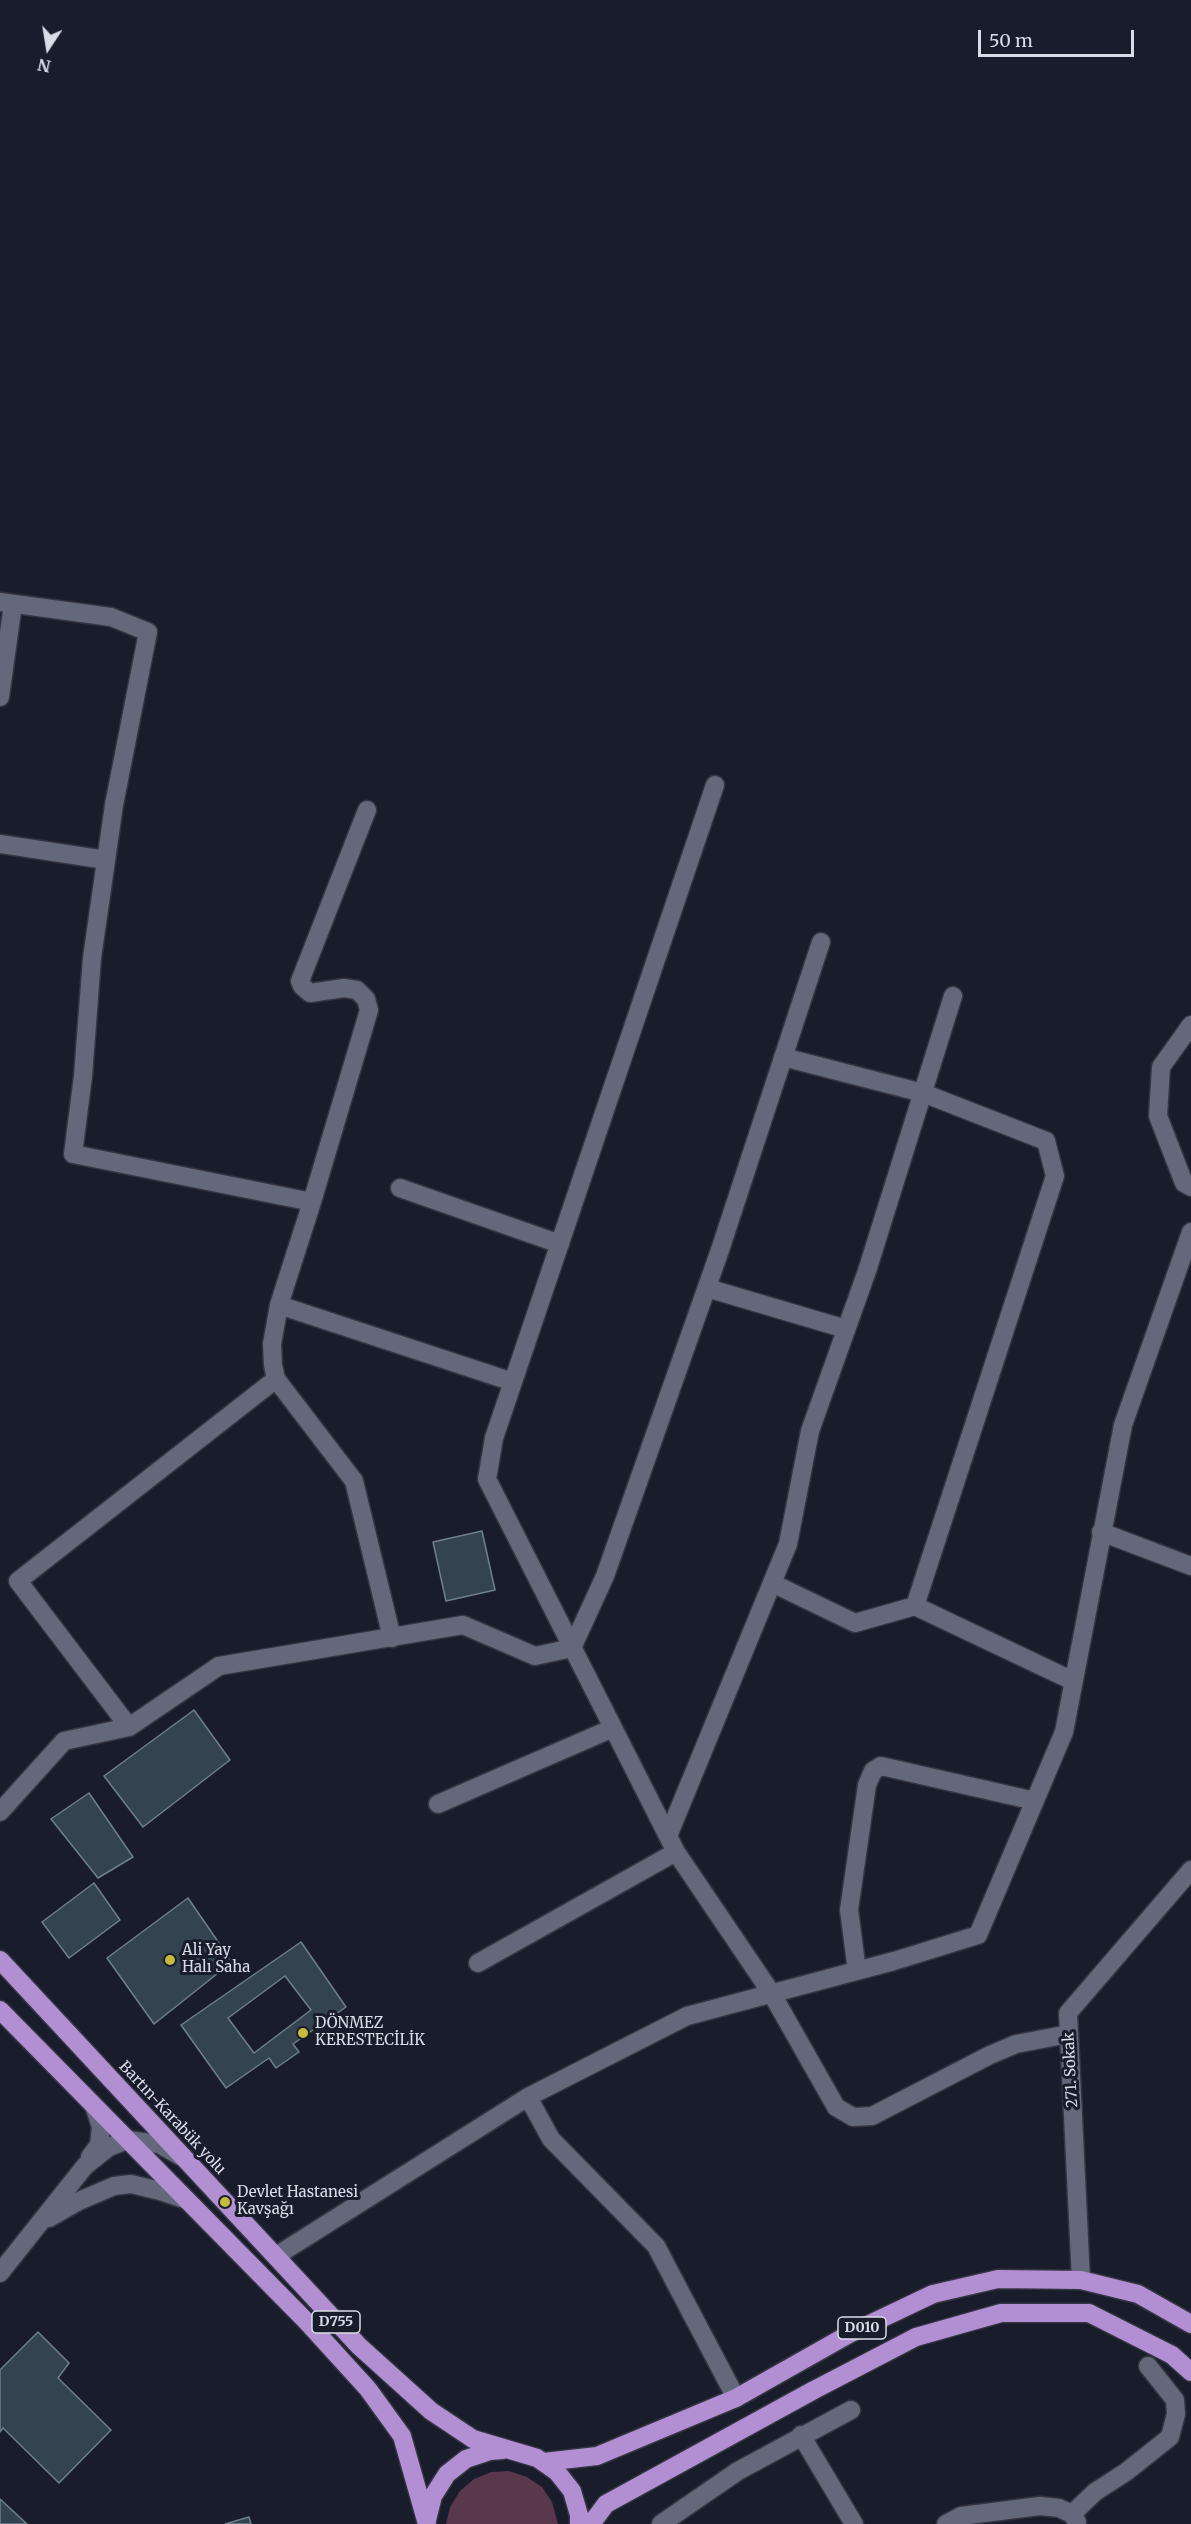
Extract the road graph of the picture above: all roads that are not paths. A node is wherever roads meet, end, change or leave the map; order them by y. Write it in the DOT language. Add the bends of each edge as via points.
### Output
graph roads {
  1 [pos="7,603"];
  2 [pos="0,697"];
  3 [pos="715,785"];
  4 [pos="367,810"];
  5 [pos="0,844"];
  6 [pos="106,860"];
  7 [pos="821,942"];
  8 [pos="953,996"];
  9 [pos="1191,1025"];
  10 [pos="783,1057"];
  11 [pos="923,1093"];
  12 [pos="1191,1187"];
  13 [pos="400,1188"];
  14 [pos="312,1202"];
  15 [pos="1191,1232"];
  16 [pos="560,1244"];
  17 [pos="1187,1258"];
  18 [pos="707,1288"];
  19 [pos="279,1305"];
  20 [pos="846,1329"];
  21 [pos="276,1379"];
  22 [pos="513,1382"];
  23 [pos="1101,1533"];
  24 [pos="1191,1566"];
  25 [pos="772,1583"];
  26 [pos="915,1606"];
  27 [pos="392,1638"];
  28 [pos="572,1648"];
  29 [pos="1073,1681"];
  30 [pos="129,1727"];
  31 [pos="613,1728"];
  32 [pos="1035,1801"];
  33 [pos="438,1804"];
  34 [pos="0,1812"];
  35 [pos="672,1844"];
  36 [pos="1191,1870"];
  37 [pos="0,1960"];
  38 [pos="478,1963"];
  39 [pos="857,1971"];
  40 [pos="771,1994"];
  41 [pos="0,2010"];
  42 [pos="1069,2034"];
  43 [pos="528,2097"];
  44 [pos="94,2106"];
  45 [pos="127,2140"];
  46 [pos="184,2158"];
  47 [pos="85,2166"];
  48 [pos="187,2200"];
  49 [pos="38,2226"];
  50 [pos="276,2256"];
  51 [pos="0,2273"];
  52 [pos="1081,2280"];
  53 [pos="1191,2324"];
  54 [pos="1148,2366"];
  55 [pos="1191,2372"];
  56 [pos="736,2398"];
  57 [pos="851,2410"];
  58 [pos="801,2435"];
  59 [pos="514,2450"];
  60 [pos="544,2462"];
  61 [pos="1075,2519"];
  62 [pos="427,2522"];
  63 [pos="579,2524"];
  64 [pos="591,2524"];
  65 [pos="661,2524"];
  66 [pos="854,2524"];
  67 [pos="946,2524"];
  1 -- 2 [label="street"];
  1 -- 6 [label="street" via="111,617 148,632"];
  3 -- 16 [label="street"];
  4 -- 14 [label="street" via="300,981 310,993 357,990 366,999 369,1010"];
  5 -- 6 [label="street"];
  6 -- 14 [label="street" via="73,1154"];
  7 -- 10 [label="street"];
  8 -- 11 [label="street"];
  9 -- 12 [label="street" via="1161,1067 1158,1116 1184,1182"];
  10 -- 11 [label="street"];
  10 -- 18 [label="street"];
  11 -- 20 [label="street"];
  11 -- 26 [label="street" via="1046,1141 1055,1176"];
  13 -- 16 [label="street"];
  14 -- 19 [label="street"];
  15 -- 17 [label="street"];
  16 -- 22 [label="street"];
  17 -- 23 [label="street" via="1123,1425"];
  18 -- 20 [label="street"];
  18 -- 28 [label="street" via="605,1576"];
  19 -- 21 [label="street" via="272,1344"];
  19 -- 22 [label="street"];
  20 -- 25 [label="street" via="810,1431 788,1544"];
  21 -- 27 [label="street" via="354,1481"];
  21 -- 30 [label="street" via="18,1581"];
  22 -- 28 [label="street" via="494,1438 487,1479"];
  23 -- 24 [label="street"];
  23 -- 29 [label="street"];
  25 -- 26 [label="street" via="855,1623"];
  25 -- 35 [label="street"];
  26 -- 29 [label="street"];
  27 -- 28 [label="street" via="463,1625 535,1656"];
  27 -- 30 [label="street" via="219,1666"];
  28 -- 31 [label="street"];
  29 -- 32 [label="street" via="1064,1731"];
  30 -- 34 [label="street" via="64,1741"];
  31 -- 33 [label="street"];
  31 -- 35 [label="street"];
  32 -- 39 [label="street" via="978,1935"];
  32 -- 39 [label="street" via="881,1766 873,1771 867,1785 849,1910"];
  35 -- 38 [label="street"];
  35 -- 40 [label="street"];
  36 -- 42 [label="street, 271. Sokak" via="1068,2013"];
  37 -- 46 [label="highway, Bartın-Karabük yolu / D755"];
  39 -- 40 [label="street"];
  40 -- 42 [label="street" via="836,2107 853,2117 872,2116 1007,2048"];
  40 -- 43 [label="street" via="687,2016"];
  41 -- 44 [label="highway, Bartın-Karabük yolu / D755"];
  42 -- 52 [label="street, 271. Sokak"];
  43 -- 50 [label="street"];
  43 -- 56 [label="street" via="551,2139 656,2246"];
  44 -- 45 [label="highway, Bartın-Karabük yolu / D755"];
  44 -- 47 [label="street" via="101,2127 99,2145"];
  45 -- 46 [label="street" via="159,2144"];
  45 -- 47 [label="street" via="109,2147"];
  45 -- 48 [label="highway, Bartın-Karabük yolu / D755"];
  46 -- 50 [label="highway, Bartın-Karabük yolu / D755"];
  47 -- 49 [label="street"];
  48 -- 49 [label="street" via="131,2184 114,2186 71,2205"];
  48 -- 62 [label="highway, Bartın-Karabük yolu / D755" via="368,2390 402,2436"];
  49 -- 51 [label="street"];
  50 -- 59 [label="highway, Bartın-Karabük yolu / D755" via="359,2346 431,2411 473,2439"];
  52 -- 53 [label="highway, D010" via="1138,2294"];
  52 -- 56 [label="highway, D010" via="998,2279 933,2294 851,2333"];
  54 -- 61 [label="street" via="1175,2400 1170,2437 1095,2492"];
  55 -- 64 [label="highway, D010" via="1172,2355 1089,2313 1001,2313 916,2337 606,2504"];
  56 -- 60 [label="highway, D010" via="597,2456"];
  57 -- 58 [label="street"];
  58 -- 65 [label="street" via="738,2471"];
  58 -- 66 [label="street"];
  59 -- 60 [label="highway, Bartın-Karabük yolu / D010"];
  59 -- 62 [label="highway, Bartın-Karabük yolu / D010" via="490,2451 466,2459 447,2474 433,2496"];
  60 -- 63 [label="highway, Bartın-Karabük yolu / D010" via="572,2491"];
  61 -- 67 [label="street" via="1059,2508 1040,2506 961,2516"];
}
